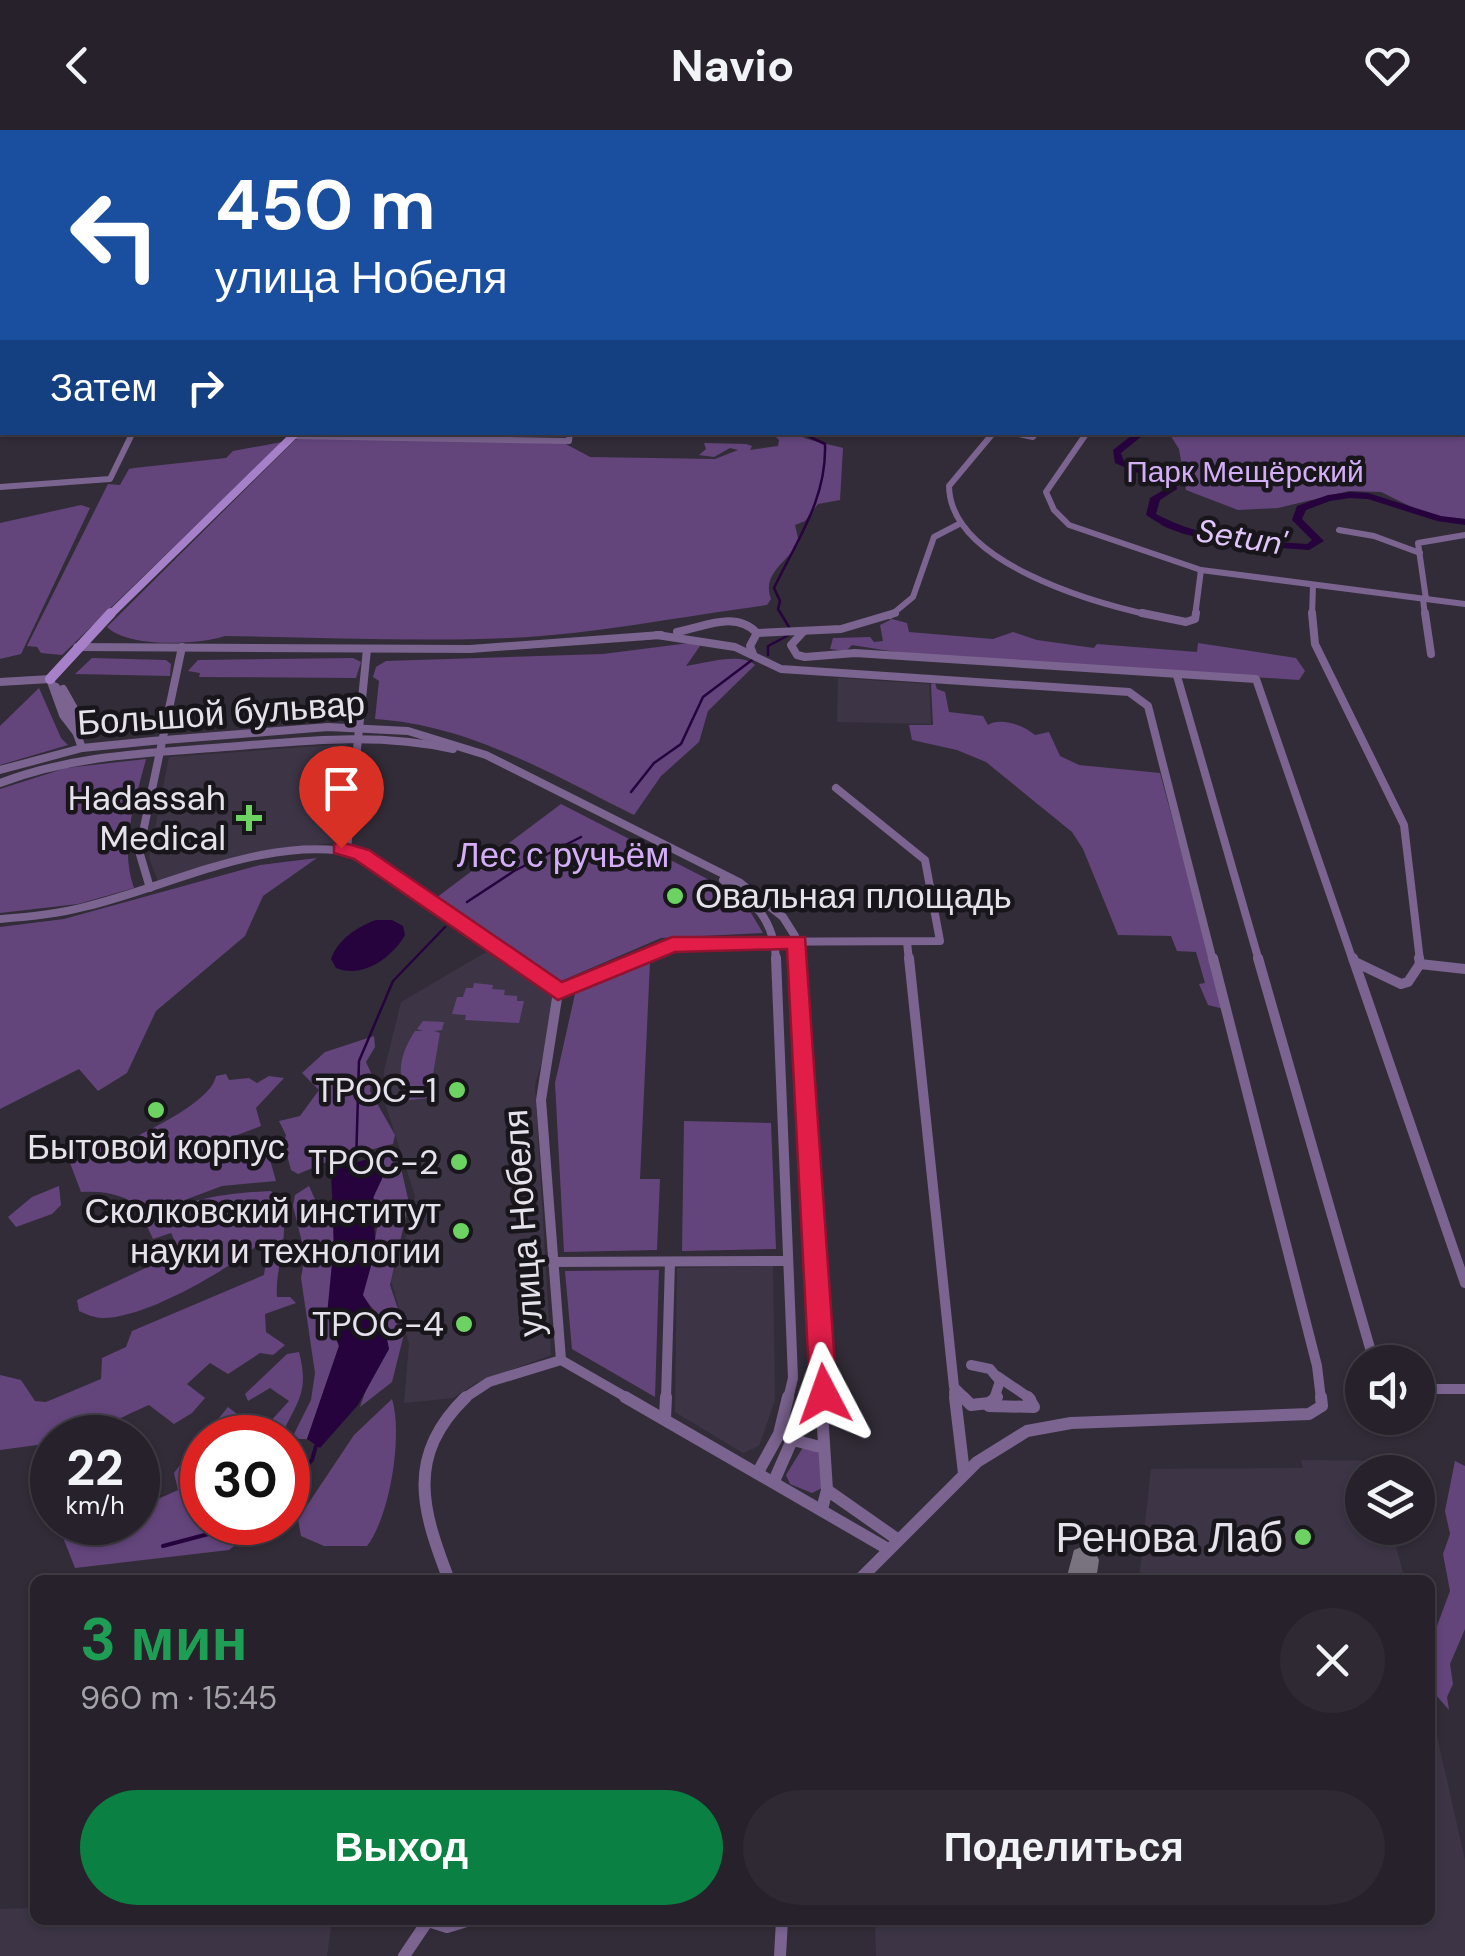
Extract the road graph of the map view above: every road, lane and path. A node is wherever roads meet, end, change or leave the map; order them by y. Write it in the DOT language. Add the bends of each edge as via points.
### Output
graph roads {
  1 [pos="361,130"];
  2 [pos="382,130"];
  3 [pos="132,435"];
  4 [pos="294,435"];
  5 [pos="387,435"];
  6 [pos="992,435"];
  7 [pos="1085,435"];
  8 [pos="570,437"];
  9 [pos="0,487"];
  10 [pos="961,523"];
  11 [pos="1339,530"];
  12 [pos="1465,535"];
  13 [pos="1420,552"];
  14 [pos="1202,570"];
  15 [pos="1313,584"];
  16 [pos="1424,599"];
  17 [pos="1465,604"];
  18 [pos="714,625"];
  19 [pos="802,632"];
  20 [pos="758,633"];
  21 [pos="657,635"];
  22 [pos="713,641"];
  23 [pos="752,642"];
  24 [pos="77,647"];
  25 [pos="182,647"];
  26 [pos="736,647"];
  27 [pos="367,649"];
  28 [pos="753,654"];
  29 [pos="1431,654"];
  30 [pos="1177,676"];
  31 [pos="51,680"];
  32 [pos="0,682"];
  33 [pos="359,726"];
  34 [pos="76,732"];
  35 [pos="358,738"];
  36 [pos="161,740"];
  37 [pos="82,748"];
  38 [pos="159,752"];
  39 [pos="0,770"];
  40 [pos="0,783"];
  41 [pos="836,788"];
  42 [pos="347,849"];
  43 [pos="150,888"];
  44 [pos="0,918"];
  45 [pos="775,942"];
  46 [pos="798,942"];
  47 [pos="906,942"];
  48 [pos="1354,962"];
  49 [pos="1420,964"];
  50 [pos="1465,969"];
  51 [pos="558,992"];
  52 [pos="785,1124"];
  53 [pos="810,1124"];
  54 [pos="788,1261"];
  55 [pos="552,1262"];
  56 [pos="670,1262"];
  57 [pos="1465,1283"];
  58 [pos="1369,1345"];
  59 [pos="560,1360"];
  60 [pos="971,1365"];
  61 [pos="820,1368"];
  62 [pos="995,1374"];
  63 [pos="954,1387"];
  64 [pos="1435,1388"];
  65 [pos="1465,1389"];
  66 [pos="983,1406"];
  67 [pos="665,1418"];
  68 [pos="960,1434"];
  69 [pos="797,1441"];
  70 [pos="824,1448"];
  71 [pos="758,1472"];
  72 [pos="964,1473"];
  73 [pos="774,1481"];
  74 [pos="828,1490"];
  75 [pos="822,1508"];
  76 [pos="892,1544"];
  77 [pos="447,1575"];
  78 [pos="864,1575"];
  79 [pos="423,1925"];
  80 [pos="782,1925"];
  81 [pos="404,1956"];
  82 [pos="780,1956"];
  1 -- 2 [label="street"];
  3 -- 9 [label="street" via="105,480"];
  4 -- 24 [label="street"];
  5 -- 8 [label="street"];
  6 -- 10 [label="street" via="949,486"];
  7 -- 14 [label="street" via="1046,492 1054,510 1069,526"];
  10 -- 14 [label="street" via="988,550 1045,584 1141,614 1192,622"];
  10 -- 19 [label="street" via="934,537 905,606 846,632"];
  11 -- 13 [label="street"];
  12 -- 13 [label="street" via="1420,541"];
  13 -- 16 [label="street"];
  14 -- 15 [label="street"];
  15 -- 16 [label="street"];
  15 -- 49 [label="street" via="1315,644 1404,825"];
  16 -- 17 [label="street"];
  16 -- 29 [label="street"];
  18 -- 20 [label="street" via="740,620"];
  18 -- 21 [label="street"];
  18 -- 22 [label="street"];
  19 -- 20 [label="street"];
  19 -- 30 [label="street" via="791,645 805,658 854,653"];
  20 -- 23 [label="street"];
  21 -- 22 [label="street"];
  21 -- 27 [label="street" via="505,648"];
  22 -- 26 [label="street"];
  23 -- 26 [label="street"];
  23 -- 28 [label="street"];
  24 -- 25 [label="street"];
  24 -- 31 [label="street"];
  25 -- 27 [label="street"];
  25 -- 36 [label="street"];
  26 -- 28 [label="street"];
  27 -- 33 [label="street"];
  28 -- 72 [label="street" via="782,669 1128,692 1148,706 1217,963 1322,1406 1309,1414 1047,1426 1004,1442"];
  30 -- 48 [label="street" via="1258,681"];
  30 -- 58 [label="street"];
  31 -- 32 [label="street"];
  31 -- 34 [label="street" via="68,692"];
  31 -- 34 [label="street" via="48,692 58,716"];
  33 -- 35 [label="street"];
  33 -- 36 [label="street, Большой бульвар"];
  33 -- 46 [label="street, Большой бульвар" via="438,738 516,768 751,889 783,916"];
  34 -- 37 [label="street"];
  35 -- 38 [label="street, Большой бульвар"];
  35 -- 42 [label="street"];
  35 -- 45 [label="street, Большой бульвар" via="444,746 512,772 729,883 761,911"];
  36 -- 37 [label="street, Большой бульвар"];
  36 -- 38 [label="street"];
  37 -- 39 [label="street, Большой бульвар"];
  38 -- 40 [label="street, Большой бульвар" via="83,760"];
  38 -- 43 [label="street" via="139,851"];
  41 -- 47 [label="street" via="928,865 940,941"];
  42 -- 43 [label="street" via="258,858"];
  42 -- 51 [label="street"];
  43 -- 44 [label="street" via="64,911"];
  45 -- 46 [label="street"];
  45 -- 51 [label="street" via="672,944"];
  45 -- 52 [label="street, Большой бульвар"];
  46 -- 47 [label="street"];
  46 -- 53 [label="street"];
  47 -- 63 [label="street"];
  48 -- 49 [label="street" via="1401,984"];
  48 -- 57 [label="street"];
  49 -- 50 [label="street"];
  51 -- 55 [label="street, улица Нобеля" via="541,1100"];
  52 -- 53 [label="street"];
  52 -- 54 [label="street, Большой бульвар"];
  53 -- 61 [label="street"];
  54 -- 56 [label="street"];
  54 -- 71 [label="street, Большой бульвар" via="790,1398 780,1434"];
  55 -- 56 [label="street"];
  55 -- 59 [label="street, улица Нобеля"];
  56 -- 67 [label="street"];
  59 -- 67 [label="street, улица Нобеля"];
  59 -- 77 [label="street" via="480,1387 439,1428 424,1472 424,1504"];
  60 -- 62 [label="street"];
  61 -- 69 [label="street"];
  61 -- 70 [label="street"];
  62 -- 66 [label="street" via="998,1396"];
  62 -- 66 [label="street" via="1034,1406"];
  63 -- 66 [label="street" via="964,1401"];
  63 -- 68 [label="street"];
  64 -- 65 [label="street"];
  66 -- 68 [label="street" via="964,1414"];
  67 -- 71 [label="street, улица Нобеля"];
  68 -- 72 [label="street"];
  69 -- 70 [label="street"];
  69 -- 73 [label="street"];
  70 -- 74 [label="street"];
  71 -- 73 [label="street, улица Нобеля"];
  72 -- 76 [label="street"];
  73 -- 75 [label="street, улица Нобеля"];
  74 -- 75 [label="street"];
  74 -- 76 [label="street"];
  75 -- 76 [label="street, улица Нобеля"];
  76 -- 78 [label="street"];
  79 -- 81 [label="street"];
  80 -- 82 [label="street"];
}
